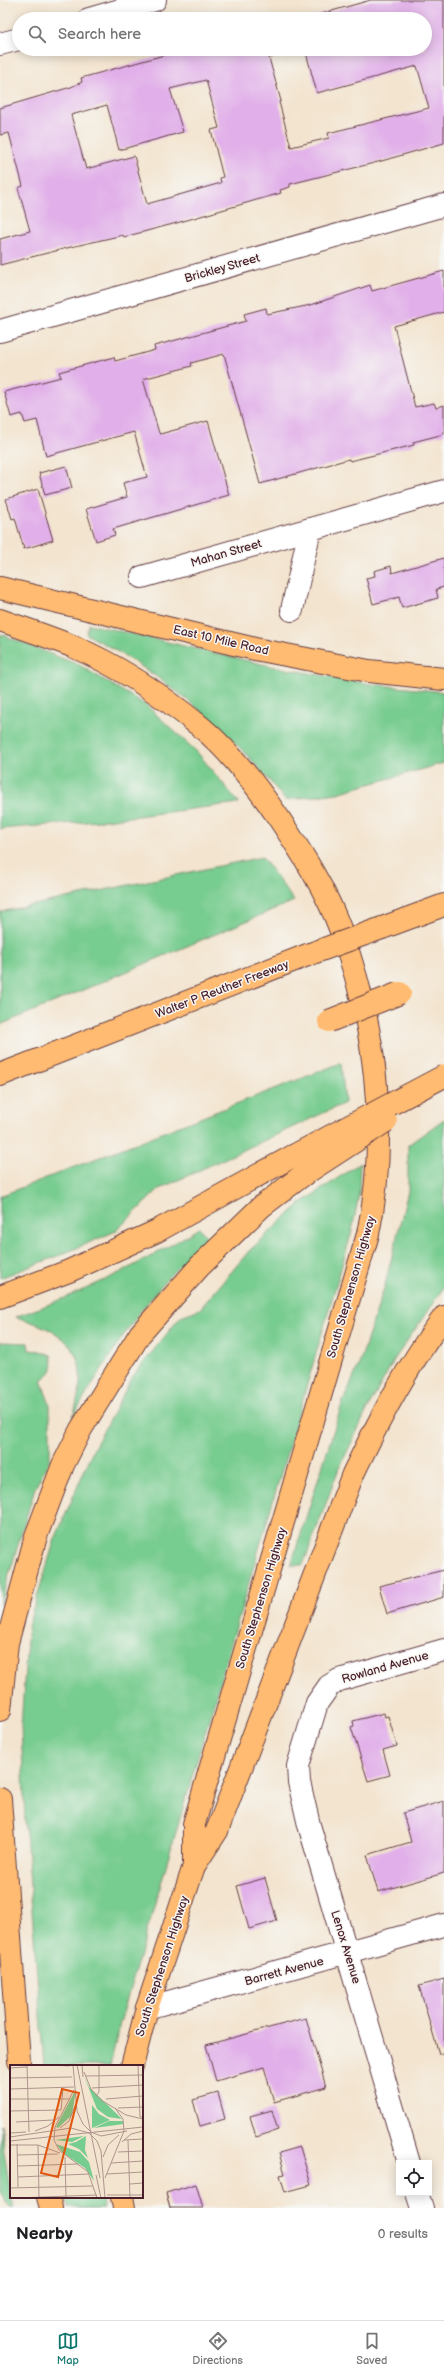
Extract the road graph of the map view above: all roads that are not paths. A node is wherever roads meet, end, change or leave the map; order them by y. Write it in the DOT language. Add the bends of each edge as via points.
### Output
graph roads {
  1 [pos="155,0"];
  2 [pos="113,12"];
  3 [pos="12,41"];
  4 [pos="0,44"];
  5 [pos="444,205"];
  6 [pos="0,331"];
  7 [pos="444,491"];
  8 [pos="310,529"];
  9 [pos="142,577"];
  10 [pos="0,588"];
  11 [pos="292,610"];
  12 [pos="0,620"];
  13 [pos="444,679"];
  14 [pos="444,905"];
  15 [pos="400,993"];
  16 [pos="329,1021"];
  17 [pos="0,1075"];
  18 [pos="444,1076"];
  19 [pos="444,1083"];
  20 [pos="0,1297"];
  21 [pos="444,1317"];
  22 [pos="444,1650"];
  23 [pos="0,1710"];
  24 [pos="308,1731"];
  25 [pos="0,1799"];
  26 [pos="194,1866"];
  27 [pos="444,1925"];
  28 [pos="349,1953"];
  29 [pos="0,1960"];
  30 [pos="147,2008"];
  31 [pos="20,2063"];
  32 [pos="132,2065"];
  33 [pos="408,2160"];
  34 [pos="418,2196"];
  35 [pos="48,2198"];
  36 [pos="122,2198"];
  37 [pos="51,2208"];
  38 [pos="124,2208"];
  39 [pos="422,2208"];
  1 -- 2 [label="street"];
  3 -- 4 [label="street"];
  5 -- 6 [label="street, Brickley Street"];
  7 -- 8 [label="street, Mahan Street"];
  8 -- 9 [label="street, Mahan Street"];
  8 -- 11 [label="street"];
  10 -- 13 [label="main road, East 10 Mile Road" via="255,649 369,671"];
  12 -- 26 [label="main road, South Stephenson Highway" via="76,648 123,672 202,728 237,764 268,802 298,846 324,892 341,931 365,1013 372,1056 376,1085 377,1160 368,1234 194,1824"];
  14 -- 17 [label="main road, Walter P Reuther Freeway, bridge" via="310,954"];
  15 -- 16 [label="main road, bridge"];
  18 -- 20 [label="main road, bridge" via="157,1231 69,1271"];
  19 -- 23 [label="main road, bridge" via="303,1175 261,1207 200,1266 140,1334 81,1429 62,1465 36,1536 7,1643"];
  21 -- 26 [label="main road, South Stephenson Highway" via="411,1364 377,1424 353,1474 220,1824"];
  22 -- 24 [label="street, Rowland Avenue" via="340,1680 329,1686 317,1703"];
  24 -- 28 [label="street, Lenox Avenue" via="298,1766 299,1782 309,1825"];
  25 -- 31 [label="main road"];
  26 -- 30 [label="main road, South Stephenson Highway"];
  27 -- 28 [label="street, Barrett Avenue"];
  28 -- 30 [label="street, Barrett Avenue"];
  28 -- 33 [label="street, Lenox Avenue"];
  29 -- 31 [label="main road"];
  30 -- 32 [label="main road, South Stephenson Highway"];
  34 -- 39 [label="street"];
  35 -- 37 [label="main road"];
  36 -- 38 [label="main road"];
}
